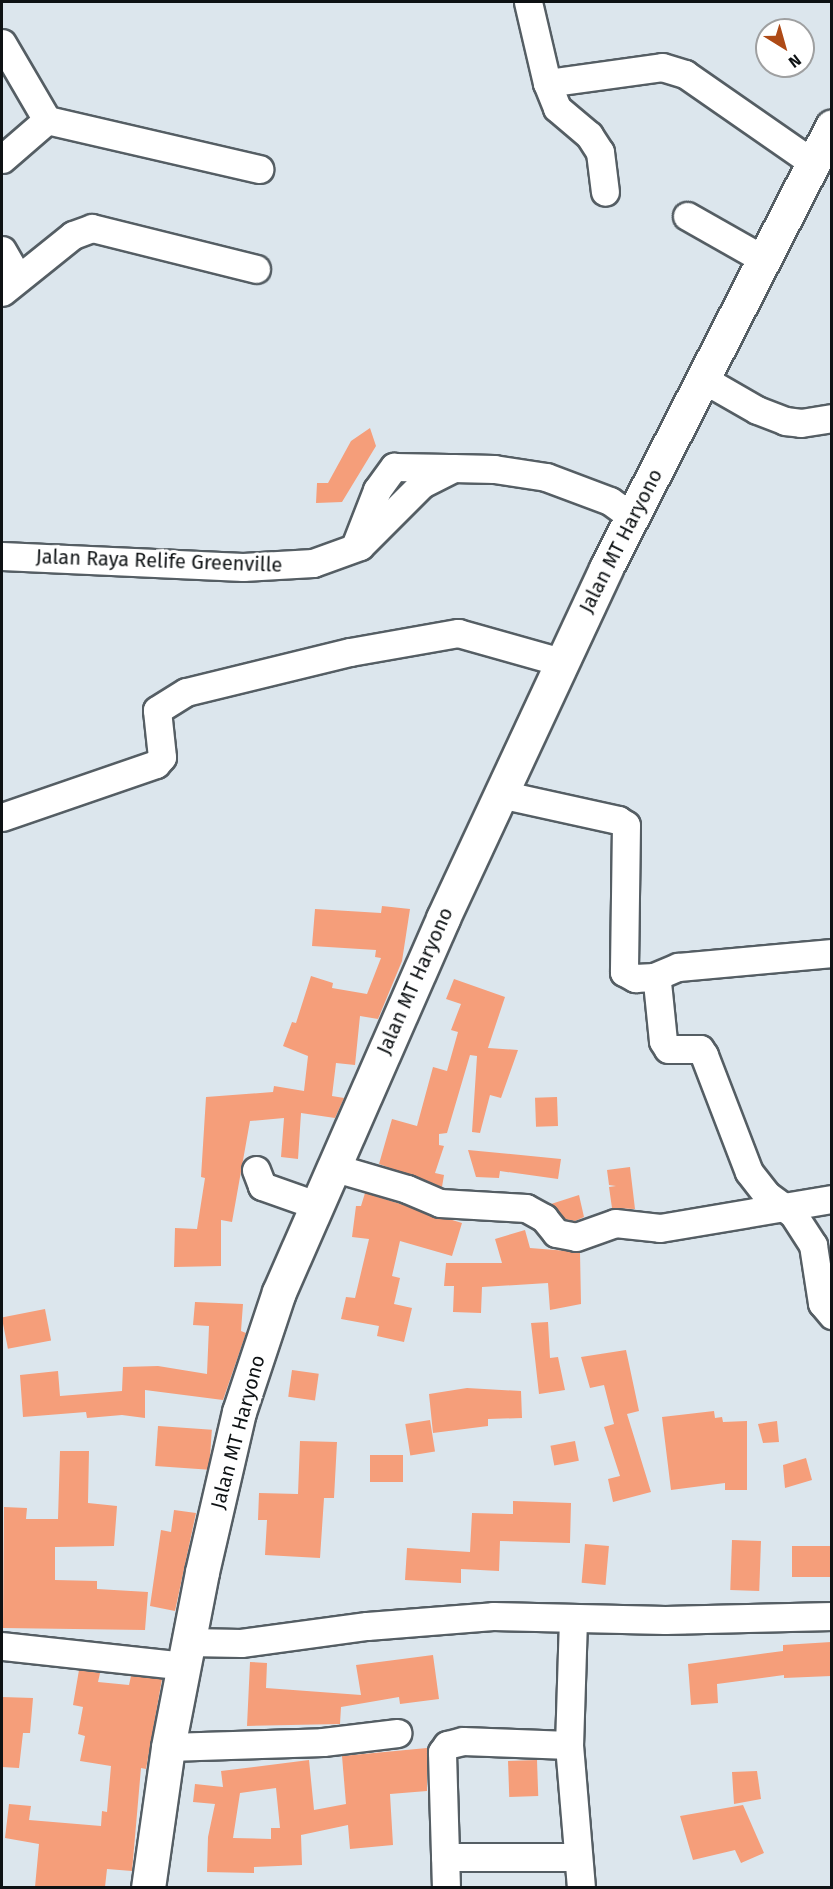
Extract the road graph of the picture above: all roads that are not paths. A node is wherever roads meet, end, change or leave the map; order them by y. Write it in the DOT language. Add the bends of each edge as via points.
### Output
graph roads {
  1 [pos="528,2"];
  2 [pos="2,44"];
  3 [pos="547,83"];
  4 [pos="47,120"];
  5 [pos="831,127"];
  6 [pos="2,159"];
  7 [pos="813,163"];
  8 [pos="259,169"];
  9 [pos="605,192"];
  10 [pos="687,216"];
  11 [pos="2,250"];
  12 [pos="763,259"];
  13 [pos="256,268"];
  14 [pos="10,285"];
  15 [pos="703,379"];
  16 [pos="831,418"];
  17 [pos="633,518"];
  18 [pos="2,556"];
  19 [pos="561,662"];
  20 [pos="500,794"];
  21 [pos="2,817"];
  22 [pos="831,953"];
  23 [pos="654,977"];
  24 [pos="332,1167"];
  25 [pos="256,1170"];
  26 [pos="831,1199"];
  27 [pos="316,1205"];
  28 [pos="784,1208"];
  29 [pos="831,1315"];
  30 [pos="831,1616"];
  31 [pos="573,1619"];
  32 [pos="2,1646"];
  33 [pos="187,1654"];
  34 [pos="397,1733"];
  35 [pos="569,1745"];
  36 [pos="168,1747"];
  37 [pos="445,1857"];
  38 [pos="578,1857"];
  39 [pos="148,1887"];
  40 [pos="446,1887"];
  41 [pos="581,1887"];
  1 -- 3 [label="street"];
  2 -- 4 [label="street"];
  3 -- 7 [label="street" via="662,67 685,74"];
  3 -- 9 [label="street" via="557,108 589,135 600,152"];
  4 -- 6 [label="street"];
  4 -- 8 [label="street"];
  5 -- 7 [label="main road, Jalan MT Haryono"];
  7 -- 12 [label="main road, Jalan MT Haryono"];
  10 -- 12 [label="street"];
  11 -- 14 [label="street"];
  12 -- 15 [label="main road, Jalan MT Haryono"];
  13 -- 14 [label="street" via="92,228 73,235"];
  15 -- 16 [label="street" via="785,421 801,423"];
  15 -- 17 [label="main road, Jalan MT Haryono"];
  17 -- 18 [label="street, Jalan Raya Relife Greenville" via="610,501 546,477 453,468 422,484 355,548 313,563 243,567"];
  17 -- 19 [label="main road, Jalan MT Haryono"];
  19 -- 20 [label="main road, Jalan MT Haryono"];
  19 -- 21 [label="street" via="458,633 350,652 186,692 157,710 162,757 156,764"];
  20 -- 23 [label="street" via="626,825 624,972 635,978"];
  20 -- 24 [label="main road, Jalan MT Haryono"];
  22 -- 23 [label="street" via="678,967"];
  23 -- 28 [label="street" via="659,990 663,1041 668,1049 700,1048 749,1172 766,1195"];
  24 -- 27 [label="main road, Jalan MT Haryono"];
  24 -- 28 [label="street" via="440,1203 526,1208 544,1218 556,1233 576,1238 615,1223 660,1228"];
  25 -- 27 [label="street" via="262,1186"];
  26 -- 28 [label="street"];
  27 -- 33 [label="main road, Jalan MT Haryono" via="279,1292 239,1412"];
  28 -- 29 [label="street" via="813,1245 822,1303"];
  30 -- 31 [label="street"];
  31 -- 33 [label="street" via="493,1616 368,1626"];
  31 -- 35 [label="street"];
  32 -- 33 [label="street"];
  33 -- 36 [label="main road, Jalan MT Haryono"];
  34 -- 36 [label="street" via="323,1742"];
  35 -- 37 [label="street" via="463,1741 447,1745 442,1752"];
  35 -- 38 [label="street"];
  36 -- 39 [label="main road, Jalan MT Haryono"];
  37 -- 38 [label="street"];
  37 -- 40 [label="street"];
  38 -- 41 [label="street"];
}
